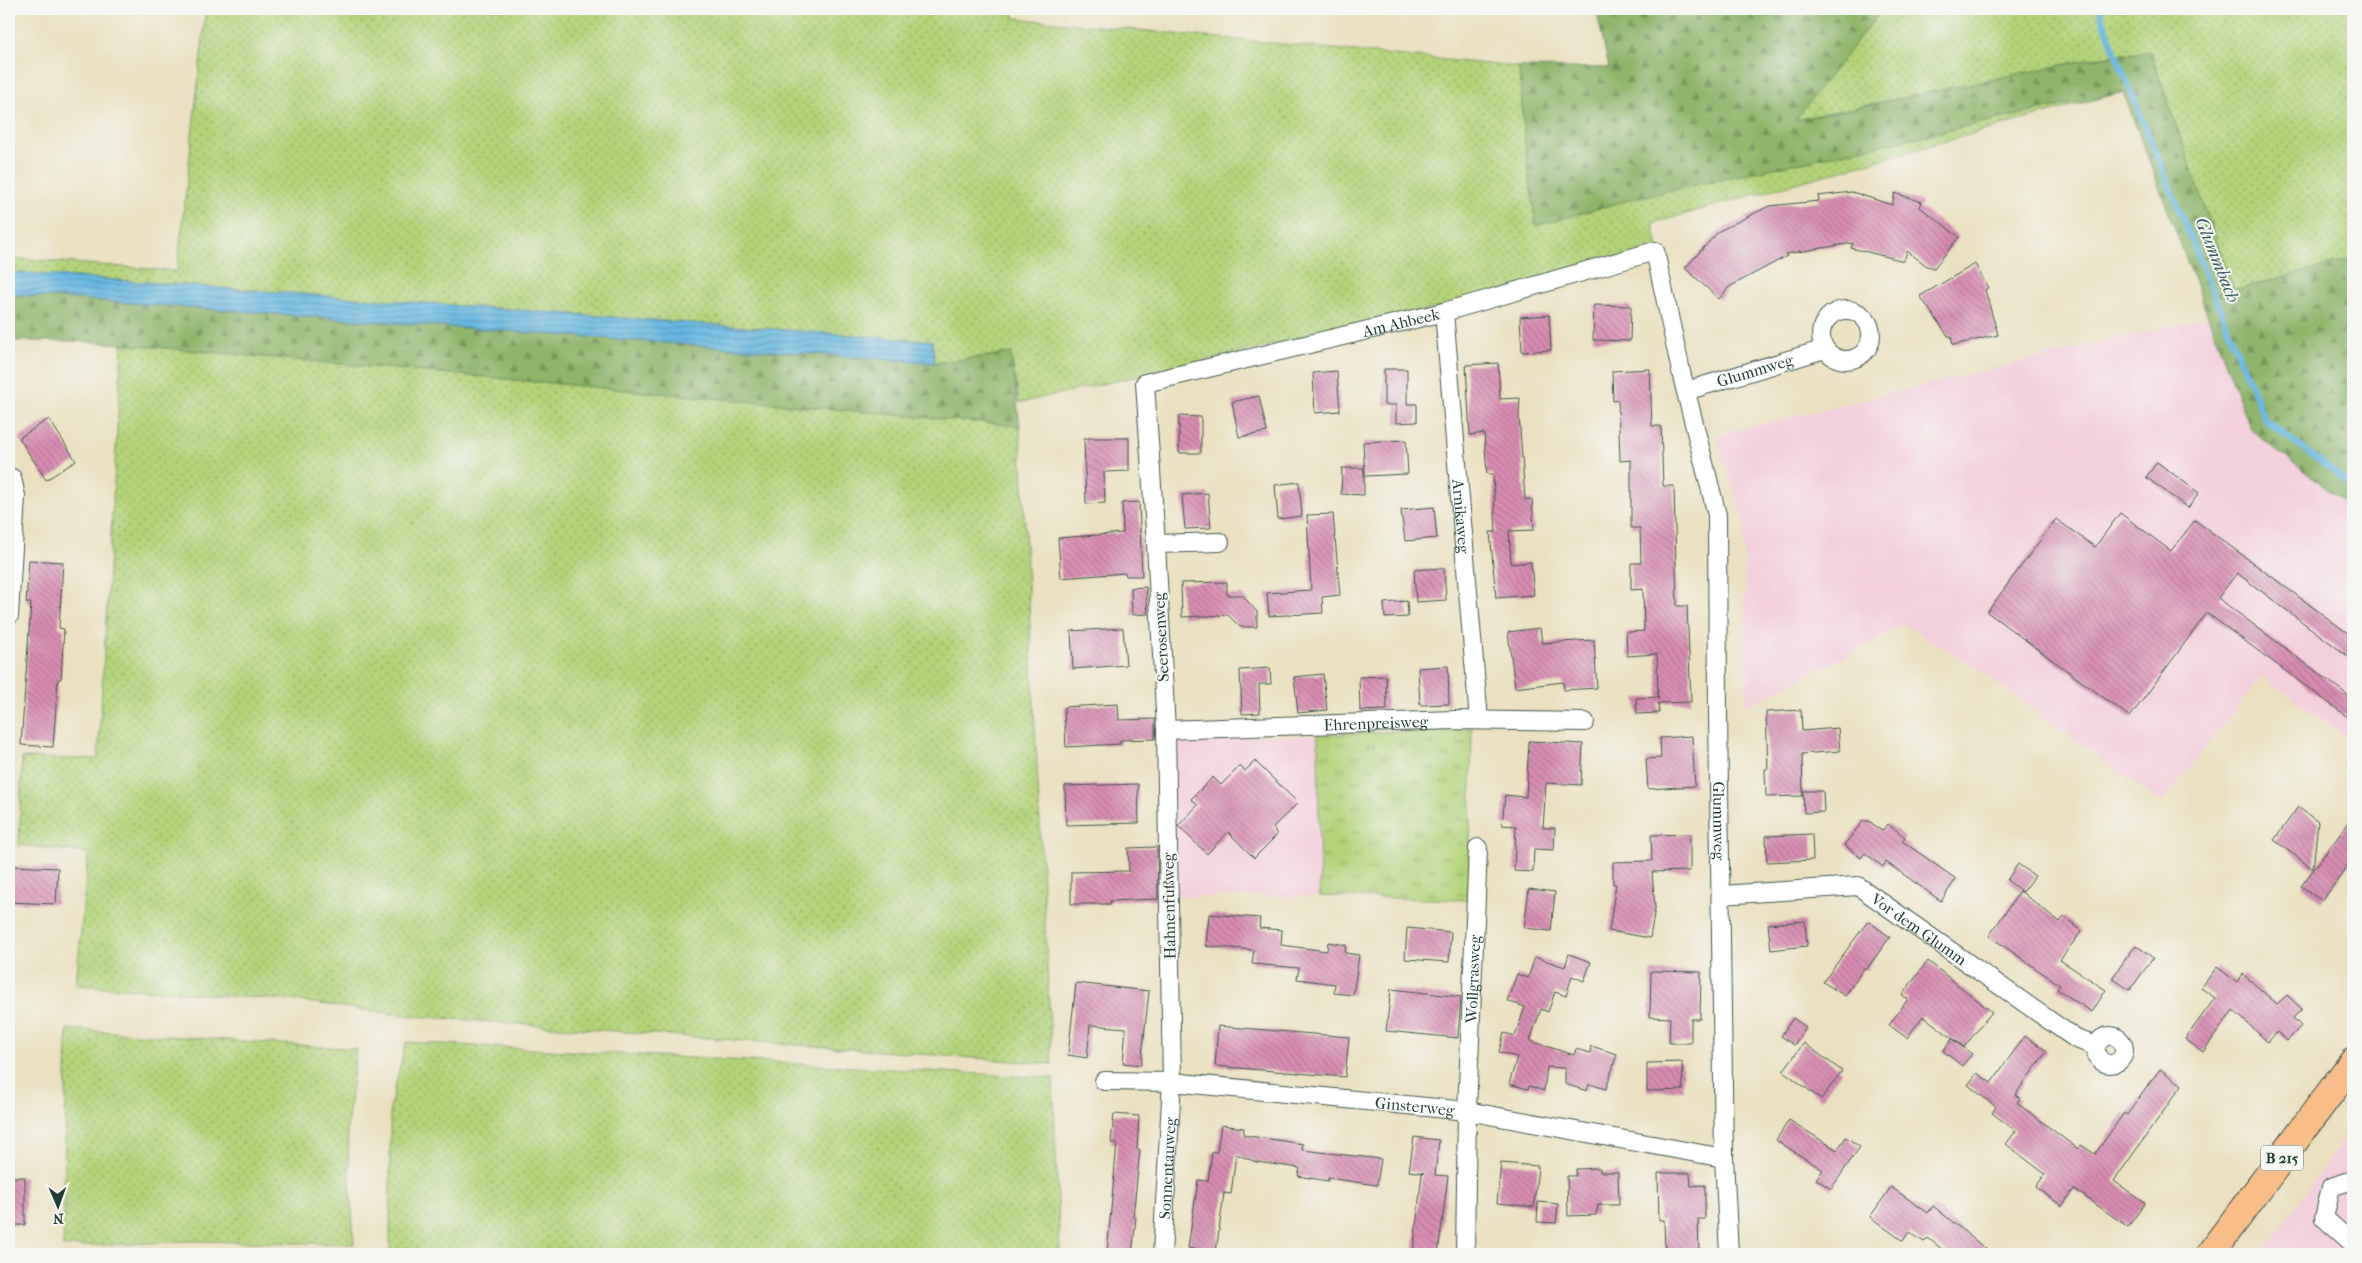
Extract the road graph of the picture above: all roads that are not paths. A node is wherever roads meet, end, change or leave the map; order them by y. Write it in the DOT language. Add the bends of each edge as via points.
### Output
graph roads {
  1 [pos="1655,251"];
  2 [pos="1444,312"];
  3 [pos="1825,349"];
  4 [pos="1145,383"];
  5 [pos="1686,391"];
  6 [pos="9,478"];
  7 [pos="1220,542"];
  8 [pos="1156,544"];
  9 [pos="9,616"];
  10 [pos="1479,720"];
  11 [pos="1585,722"];
  12 [pos="1166,730"];
  13 [pos="1478,848"];
  14 [pos="1721,895"];
  15 [pos="2096,1046"];
  16 [pos="2353,1062"];
  17 [pos="1104,1080"];
  18 [pos="1172,1082"];
  19 [pos="1467,1111"];
  20 [pos="1724,1158"];
  21 [pos="2353,1180"];
  22 [pos="2353,1239"];
  23 [pos="1162,1254"];
  24 [pos="1465,1254"];
  25 [pos="1729,1254"];
  26 [pos="2210,1254"];
  1 -- 2 [label="street, Am Ahbeek"];
  1 -- 5 [label="street, Glummweg"];
  2 -- 4 [label="street, Am Ahbeek"];
  2 -- 10 [label="street, Arnikaweg"];
  3 -- 5 [label="street, Glummweg"];
  4 -- 8 [label="street, Seerosenweg"];
  5 -- 14 [label="street, Glummweg" via="1717,515"];
  6 -- 9 [label="street" via="12,478 16,496"];
  7 -- 8 [label="street"];
  8 -- 12 [label="street, Seerosenweg"];
  10 -- 11 [label="street, Ehrenpreisweg"];
  10 -- 12 [label="street, Ehrenpreisweg"];
  12 -- 18 [label="street, Hahnenfußweg"];
  13 -- 19 [label="street, Wollgrasweg"];
  14 -- 15 [label="street, Vor dem Glumm" via="1858,886 2076,1039"];
  14 -- 20 [label="street, Glummweg"];
  16 -- 26 [label="main road, B 215"];
  17 -- 18 [label="street, Ginsterweg"];
  18 -- 19 [label="street, Ginsterweg"];
  18 -- 23 [label="street, Sonnentauweg"];
  19 -- 20 [label="street, Ginsterweg"];
  19 -- 24 [label="street"];
  20 -- 25 [label="street, Glummweg"];
  21 -- 22 [label="street" via="2331,1187 2324,1218 2350,1241"];
}
